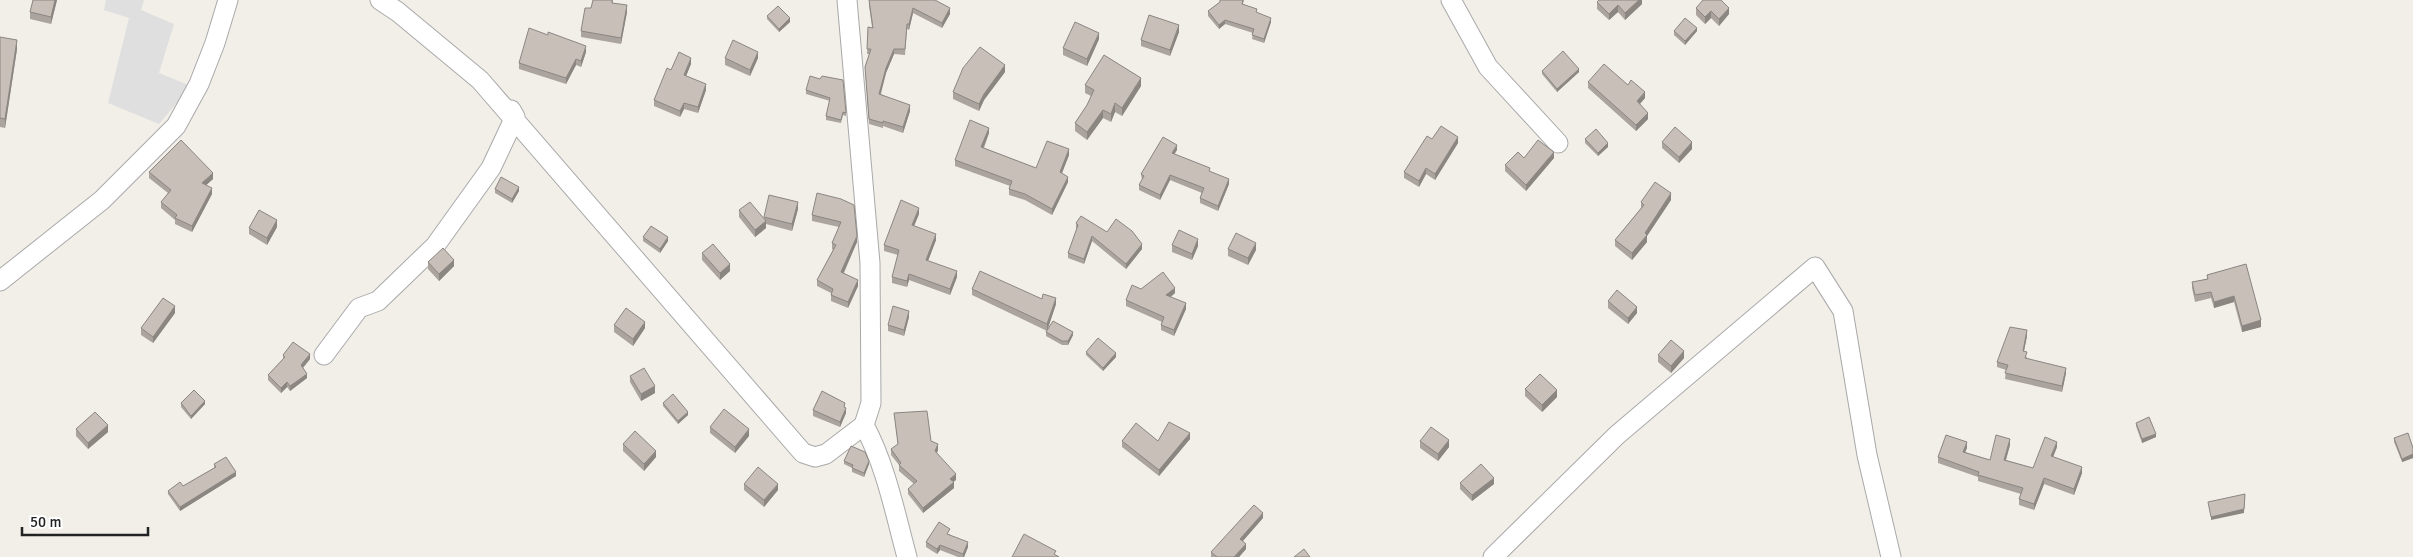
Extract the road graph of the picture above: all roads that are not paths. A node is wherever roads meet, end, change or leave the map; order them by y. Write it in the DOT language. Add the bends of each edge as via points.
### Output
graph roads {
  1 [pos="228,0"];
  2 [pos="380,0"];
  3 [pos="847,0"];
  4 [pos="1451,0"];
  5 [pos="494,84"];
  6 [pos="1558,143"];
  7 [pos="0,281"];
  8 [pos="324,355"];
  9 [pos="864,425"];
  10 [pos="907,557"];
  11 [pos="1493,557"];
  12 [pos="1891,557"];
  1 -- 7 [label="street" via="200,84 176,126 102,200"];
  2 -- 9 [label="street" via="480,80 803,453 814,457 826,454"];
  3 -- 9 [label="street" via="870,263 871,403"];
  4 -- 6 [label="street" via="1488,68"];
  5 -- 8 [label="street" via="515,117 491,168 435,246 378,301 359,308"];
  9 -- 10 [label="street" via="885,475"];
  11 -- 12 [label="street" via="1617,435 1815,267 1843,311 1867,455"];
}
